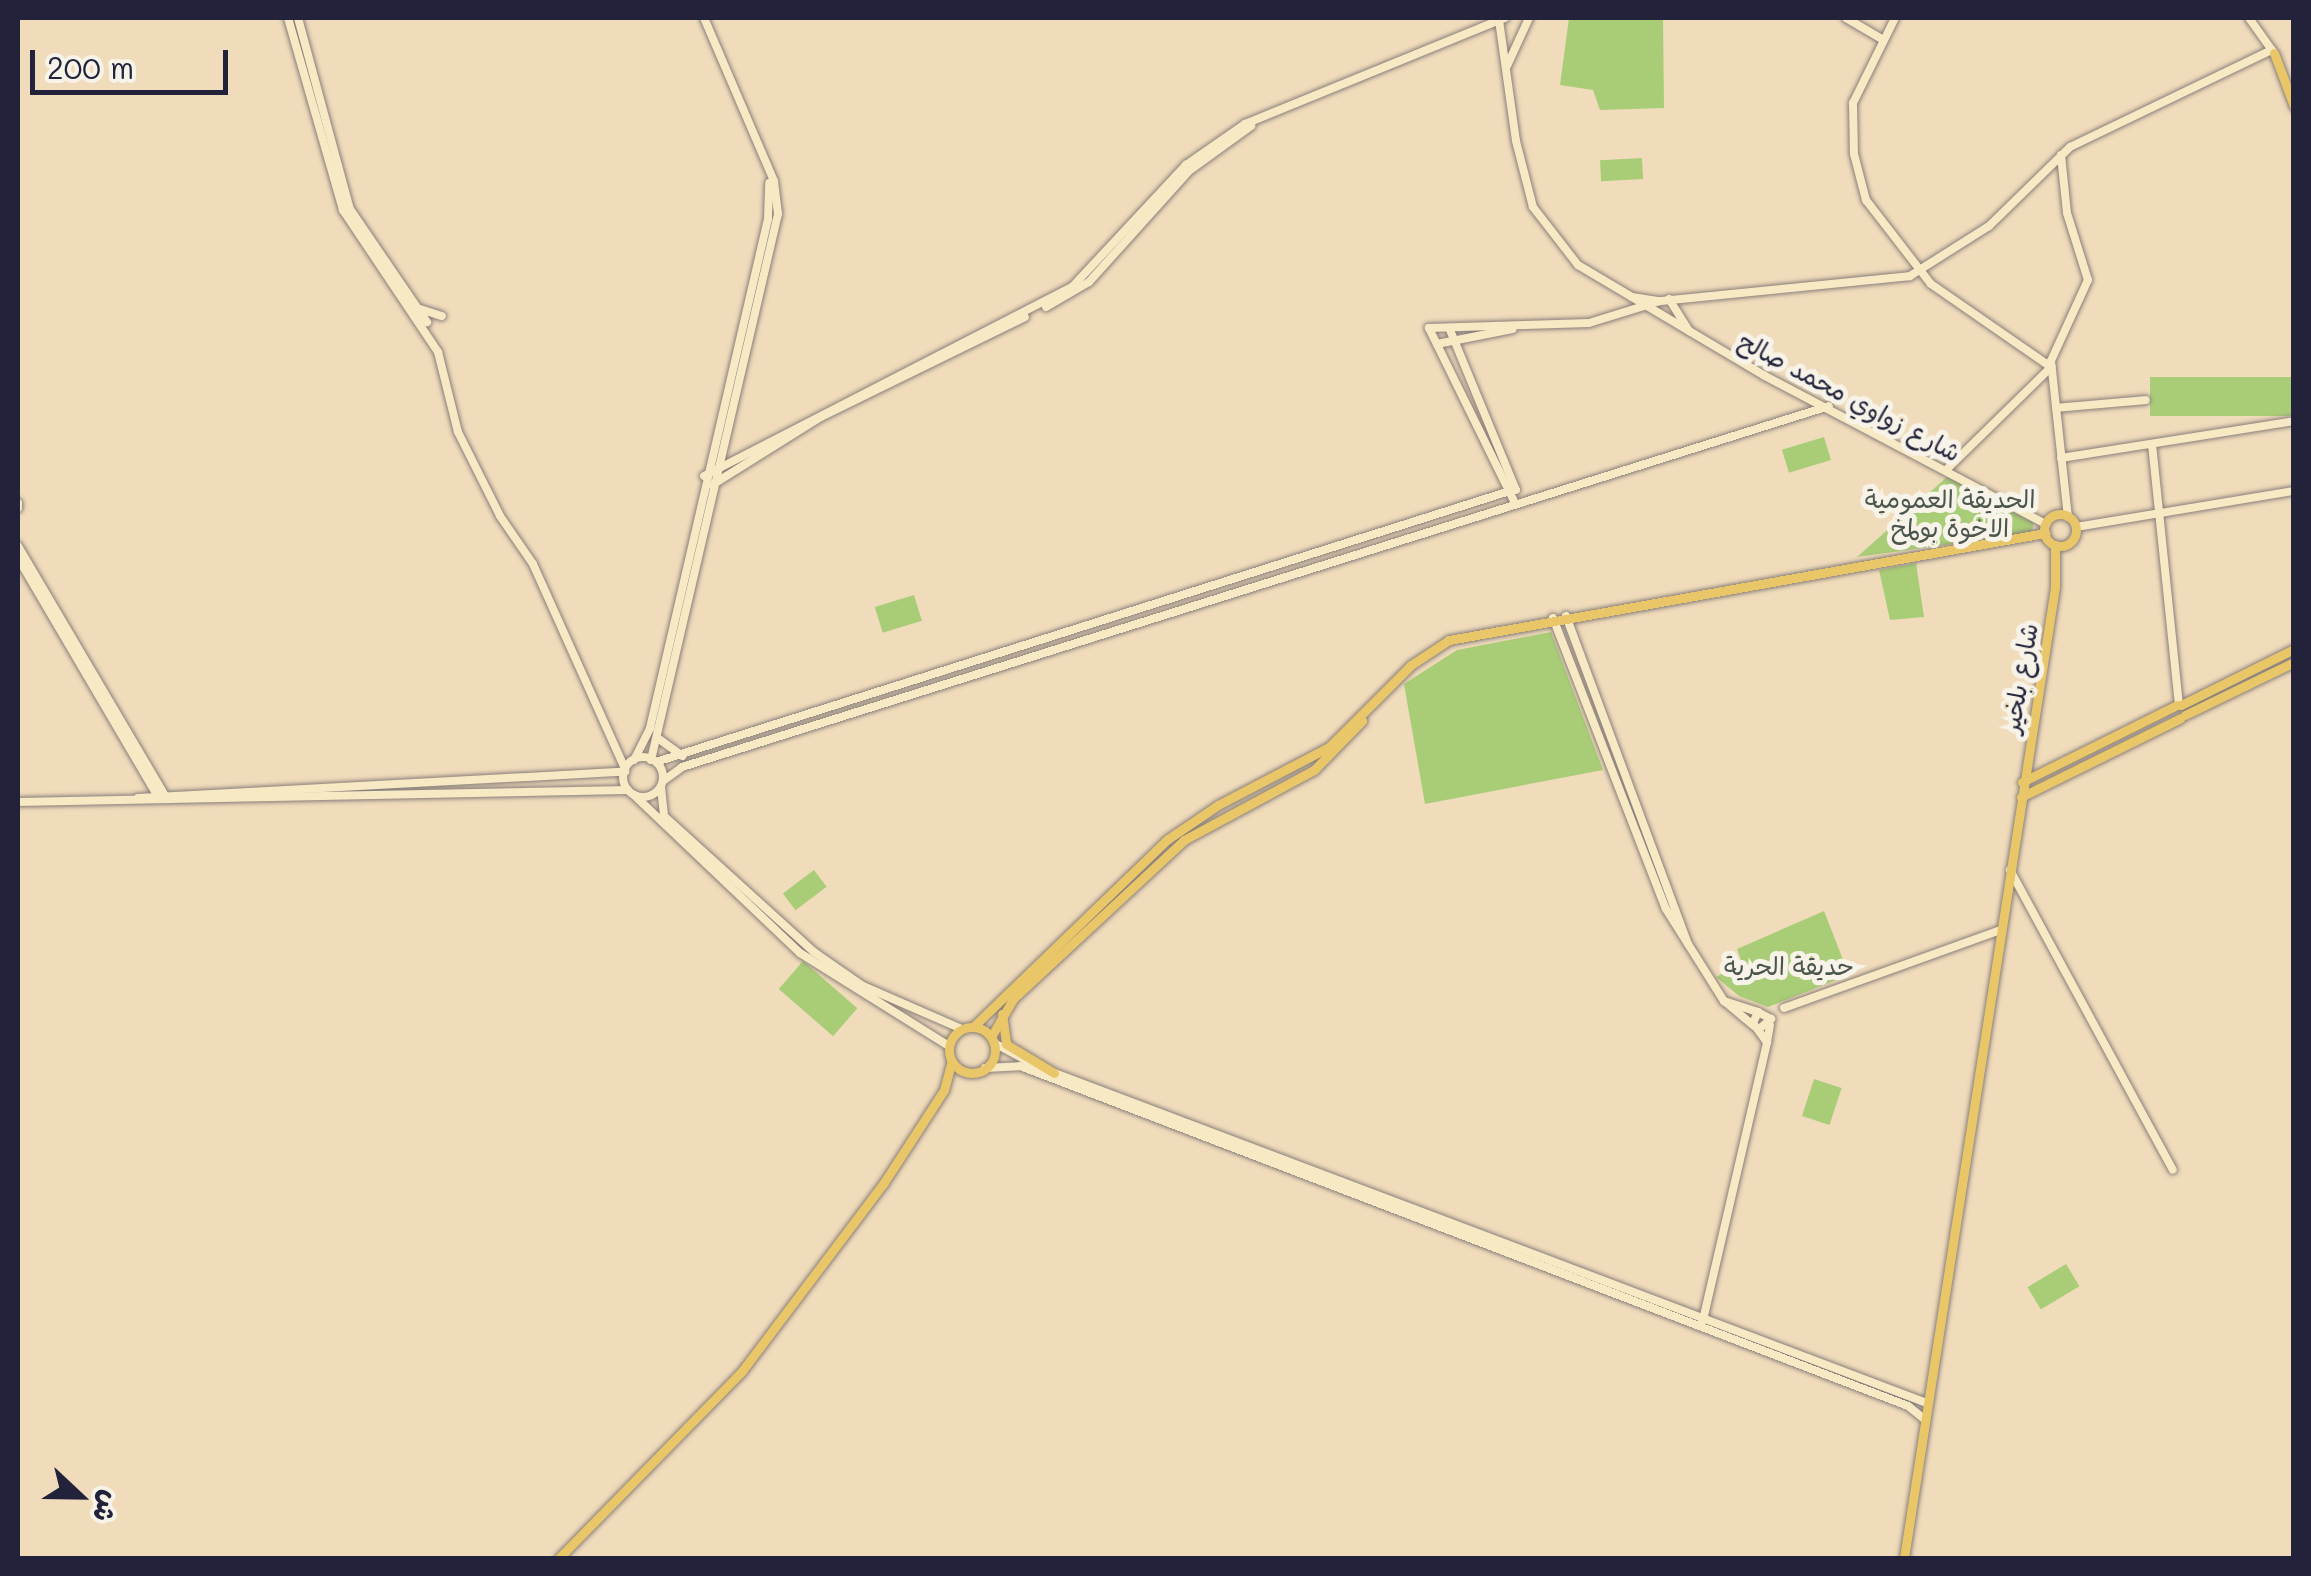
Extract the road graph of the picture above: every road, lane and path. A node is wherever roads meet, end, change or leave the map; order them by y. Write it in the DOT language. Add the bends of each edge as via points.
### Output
graph roads {
  1 [pos="288,18"];
  2 [pos="298,18"];
  3 [pos="704,18"];
  4 [pos="1529,18"];
  5 [pos="1846,18"];
  6 [pos="1895,18"];
  7 [pos="2249,18"];
  8 [pos="1502,19"];
  9 [pos="1882,39"];
  10 [pos="2273,52"];
  11 [pos="1507,66"];
  12 [pos="2294,74"];
  13 [pos="2286,86"];
  14 [pos="2294,106"];
  15 [pos="1274,107"];
  16 [pos="2061,154"];
  17 [pos="1922,272"];
  18 [pos="1618,292"];
  19 [pos="1689,299"];
  20 [pos="1669,300"];
  21 [pos="1658,301"];
  22 [pos="1644,308"];
  23 [pos="420,309"];
  24 [pos="1678,310"];
  25 [pos="1619,315"];
  26 [pos="442,316"];
  27 [pos="1666,320"];
  28 [pos="426,322"];
  29 [pos="1527,325"];
  30 [pos="1450,330"];
  31 [pos="1689,330"];
  32 [pos="1437,344"];
  33 [pos="1458,345"];
  34 [pos="2051,368"];
  35 [pos="1794,389"];
  36 [pos="2146,400"];
  37 [pos="1829,406"];
  38 [pos="2056,408"];
  39 [pos="1785,416"];
  40 [pos="2294,421"];
  41 [pos="2152,444"];
  42 [pos="2061,458"];
  43 [pos="1947,469"];
  44 [pos="709,476"];
  45 [pos="712,485"];
  46 [pos="1513,490"];
  47 [pos="2294,491"];
  48 [pos="1517,500"];
  49 [pos="2158,514"];
  50 [pos="2068,516"];
  51 [pos="2076,527"];
  52 [pos="2046,529"];
  53 [pos="2054,545"];
  54 [pos="2066,545"];
  55 [pos="18,546"];
  56 [pos="18,558"];
  57 [pos="2058,566"];
  58 [pos="1566,616"];
  59 [pos="1552,618"];
  60 [pos="2294,648"];
  61 [pos="2294,662"];
  62 [pos="2180,710"];
  63 [pos="1366,714"];
  64 [pos="657,732"];
  65 [pos="686,756"];
  66 [pos="634,760"];
  67 [pos="2025,760"];
  68 [pos="654,761"];
  69 [pos="625,771"];
  70 [pos="2040,773"];
  71 [pos="2022,782"];
  72 [pos="662,784"];
  73 [pos="2043,786"];
  74 [pos="631,792"];
  75 [pos="2021,796"];
  76 [pos="162,797"];
  77 [pos="18,802"];
  78 [pos="2010,870"];
  79 [pos="2001,930"];
  80 [pos="1689,948"];
  81 [pos="1724,1001"];
  82 [pos="1004,1009"];
  83 [pos="1767,1018"];
  84 [pos="1757,1027"];
  85 [pos="967,1028"];
  86 [pos="992,1040"];
  87 [pos="1767,1042"];
  88 [pos="949,1046"];
  89 [pos="952,1061"];
  90 [pos="985,1068"];
  91 [pos="1054,1072"];
  92 [pos="972,1073"];
  93 [pos="944,1090"];
  94 [pos="2173,1170"];
  95 [pos="1703,1320"];
  96 [pos="1927,1404"];
  97 [pos="1924,1419"];
  98 [pos="559,1558"];
  99 [pos="1904,1558"];
  1 -- 69 [label="street" via="342,210 438,352 458,432 533,564"];
  2 -- 23 [label="street" via="350,209"];
  3 -- 44 [label="street" via="769,173 768,220"];
  4 -- 11 [label="street"];
  5 -- 9 [label="street"];
  6 -- 9 [label="street"];
  7 -- 10 [label="street"];
  8 -- 11 [label="street, شارع زواوي محمد صالح"];
  8 -- 15 [label="street"];
  9 -- 17 [label="street" via="1853,103 1854,154 1873,212"];
  10 -- 13 [label="main road"];
  10 -- 16 [label="street"];
  11 -- 18 [label="street, شارع زواوي محمد صالح" via="1516,141 1534,207 1578,264"];
  12 -- 13 [label="street"];
  13 -- 14 [label="main road"];
  15 -- 44 [label="street" via="1186,165 1073,286 800,421"];
  15 -- 45 [label="street" via="1188,171 1083,287 821,417"];
  16 -- 17 [label="street" via="1989,226"];
  16 -- 34 [label="street" via="2067,214 2088,290"];
  17 -- 19 [label="street" via="1890,281"];
  17 -- 34 [label="street"];
  18 -- 21 [label="street"];
  18 -- 22 [label="street, شارع زواوي محمد صالح"];
  18 -- 25 [label="street"];
  19 -- 20 [label="street"];
  19 -- 24 [label="street"];
  20 -- 21 [label="street"];
  20 -- 24 [label="street"];
  21 -- 22 [label="street"];
  22 -- 25 [label="street"];
  22 -- 27 [label="street, شارع زواوي محمد صالح"];
  23 -- 26 [label="street"];
  23 -- 28 [label="street"];
  24 -- 27 [label="street"];
  24 -- 31 [label="street"];
  25 -- 29 [label="street"];
  27 -- 31 [label="street, شارع زواوي محمد صالح"];
  29 -- 30 [label="street"];
  29 -- 33 [label="street"];
  30 -- 32 [label="street" via="1430,328"];
  30 -- 33 [label="street"];
  31 -- 35 [label="street, شارع زواوي محمد صالح"];
  32 -- 33 [label="street"];
  32 -- 46 [label="street"];
  33 -- 46 [label="street"];
  34 -- 38 [label="street"];
  34 -- 43 [label="street"];
  35 -- 37 [label="street, شارع زواوي محمد صالح"];
  35 -- 39 [label="street" via="1798,399"];
  36 -- 38 [label="street"];
  37 -- 39 [label="street"];
  37 -- 43 [label="street, شارع زواوي محمد صالح"];
  38 -- 42 [label="street"];
  39 -- 48 [label="street"];
  40 -- 41 [label="street"];
  41 -- 42 [label="street"];
  41 -- 49 [label="street"];
  42 -- 50 [label="street"];
  43 -- 52 [label="street, شارع زواوي محمد صالح"];
  44 -- 45 [label="street"];
  44 -- 66 [label="street" via="650,728"];
  45 -- 64 [label="street"];
  46 -- 48 [label="street"];
  46 -- 65 [label="street"];
  47 -- 49 [label="street"];
  48 -- 72 [label="street" via="682,767"];
  49 -- 51 [label="street"];
  49 -- 62 [label="street"];
  50 -- 51 [label="main road"];
  50 -- 52 [label="main road"];
  51 -- 54 [label="main road, شارع بلخير"];
  52 -- 53 [label="main road"];
  52 -- 58 [label="main road"];
  53 -- 54 [label="main road"];
  53 -- 57 [label="main road, شارع بلخير"];
  54 -- 57 [label="main road, شارع بلخير"];
  55 -- 76 [label="street"];
  56 -- 76 [label="street"];
  57 -- 67 [label="main road, شارع بلخير"];
  58 -- 59 [label="main road"];
  58 -- 80 [label="street"];
  59 -- 63 [label="main road" via="1434,647"];
  59 -- 80 [label="street" via="1666,910"];
  60 -- 62 [label="main road"];
  61 -- 62 [label="main road"];
  62 -- 70 [label="main road"];
  62 -- 73 [label="main road"];
  63 -- 82 [label="main road" via="1355,734 1314,770 1184,840"];
  63 -- 85 [label="main road" via="1319,754 1180,830"];
  64 -- 65 [label="street" via="661,746"];
  64 -- 68 [label="street"];
  65 -- 68 [label="street"];
  66 -- 68 [label="street"];
  66 -- 69 [label="street"];
  67 -- 70 [label="main road"];
  67 -- 71 [label="main road, شارع بلخير"];
  68 -- 72 [label="street"];
  69 -- 74 [label="street"];
  69 -- 76 [label="street"];
  70 -- 71 [label="main road"];
  70 -- 73 [label="main road"];
  71 -- 75 [label="main road, شارع بلخير"];
  72 -- 74 [label="street" via="649,796"];
  72 -- 85 [label="street" via="664,816 814,952 863,986"];
  73 -- 75 [label="main road"];
  74 -- 76 [label="street"];
  74 -- 88 [label="street" via="800,953"];
  75 -- 78 [label="main road, شارع بلخير"];
  76 -- 77 [label="street"];
  78 -- 79 [label="main road, شارع بلخير"];
  78 -- 94 [label="street"];
  79 -- 83 [label="street"];
  79 -- 96 [label="main road, شارع بلخير"];
  80 -- 81 [label="street"];
  81 -- 83 [label="street"];
  81 -- 84 [label="street"];
  82 -- 86 [label="main road"];
  82 -- 91 [label="main road" via="1006,1044"];
  83 -- 84 [label="street"];
  83 -- 84 [label="street"];
  83 -- 87 [label="street"];
  84 -- 87 [label="street"];
  85 -- 86 [label="main road"];
  85 -- 88 [label="main road"];
  86 -- 90 [label="main road"];
  86 -- 91 [label="street"];
  87 -- 95 [label="street"];
  88 -- 89 [label="main road"];
  89 -- 92 [label="main road"];
  89 -- 93 [label="main road"];
  90 -- 92 [label="main road"];
  90 -- 97 [label="street" via="1020,1066 1908,1406"];
  91 -- 95 [label="street"];
  92 -- 93 [label="main road"];
  93 -- 98 [label="main road" via="855,1224 742,1371"];
  95 -- 96 [label="street"];
  96 -- 97 [label="main road, شارع بلخير"];
  97 -- 99 [label="main road, شارع بلخير"];
}
